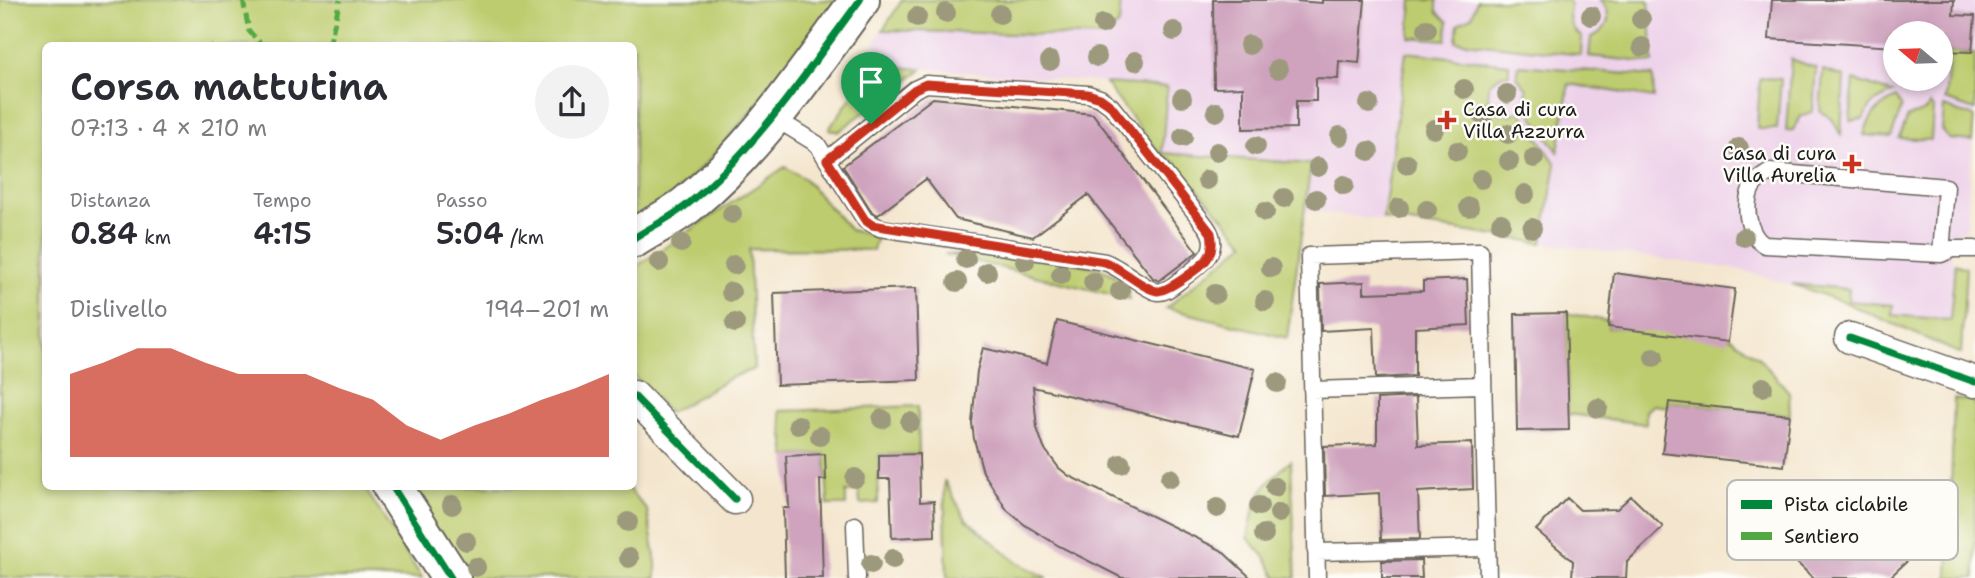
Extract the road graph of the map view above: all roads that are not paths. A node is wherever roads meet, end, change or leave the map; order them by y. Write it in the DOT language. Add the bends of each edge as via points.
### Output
graph roads {
  1 [pos="860,0"];
  2 [pos="774,117"];
  3 [pos="827,160"];
  4 [pos="637,236"];
  5 [pos="1975,249"];
  6 [pos="1941,254"];
  7 [pos="1850,338"];
  8 [pos="1975,382"];
  9 [pos="1483,385"];
  10 [pos="1312,390"];
  11 [pos="637,399"];
  12 [pos="395,490"];
  13 [pos="735,499"];
  14 [pos="855,525"];
  15 [pos="1487,548"];
  16 [pos="1316,552"];
  17 [pos="451,578"];
  18 [pos="857,578"];
  19 [pos="1317,578"];
  20 [pos="1488,578"];
  1 -- 2 [label="street"];
  2 -- 3 [label="lane" via="817,144"];
  2 -- 4 [label="street" via="687,205"];
  3 -- 3 [label="lane" via="872,225 1105,262 1159,292 1206,260 1213,243 1206,226 1111,106 1088,94 926,84"];
  5 -- 6 [label="lane"];
  6 -- 6 [label="lane" via="1765,245 1757,242 1750,226 1749,196 1755,183 1770,172 1946,187"];
  7 -- 8 [label="street"];
  9 -- 10 [label="lane"];
  9 -- 10 [label="lane" via="1480,251 1335,255 1308,256"];
  9 -- 15 [label="lane"];
  10 -- 16 [label="lane"];
  11 -- 13 [label="street"];
  12 -- 17 [label="street"];
  14 -- 18 [label="lane"];
  15 -- 16 [label="lane"];
  15 -- 20 [label="lane"];
  16 -- 19 [label="lane"];
}
